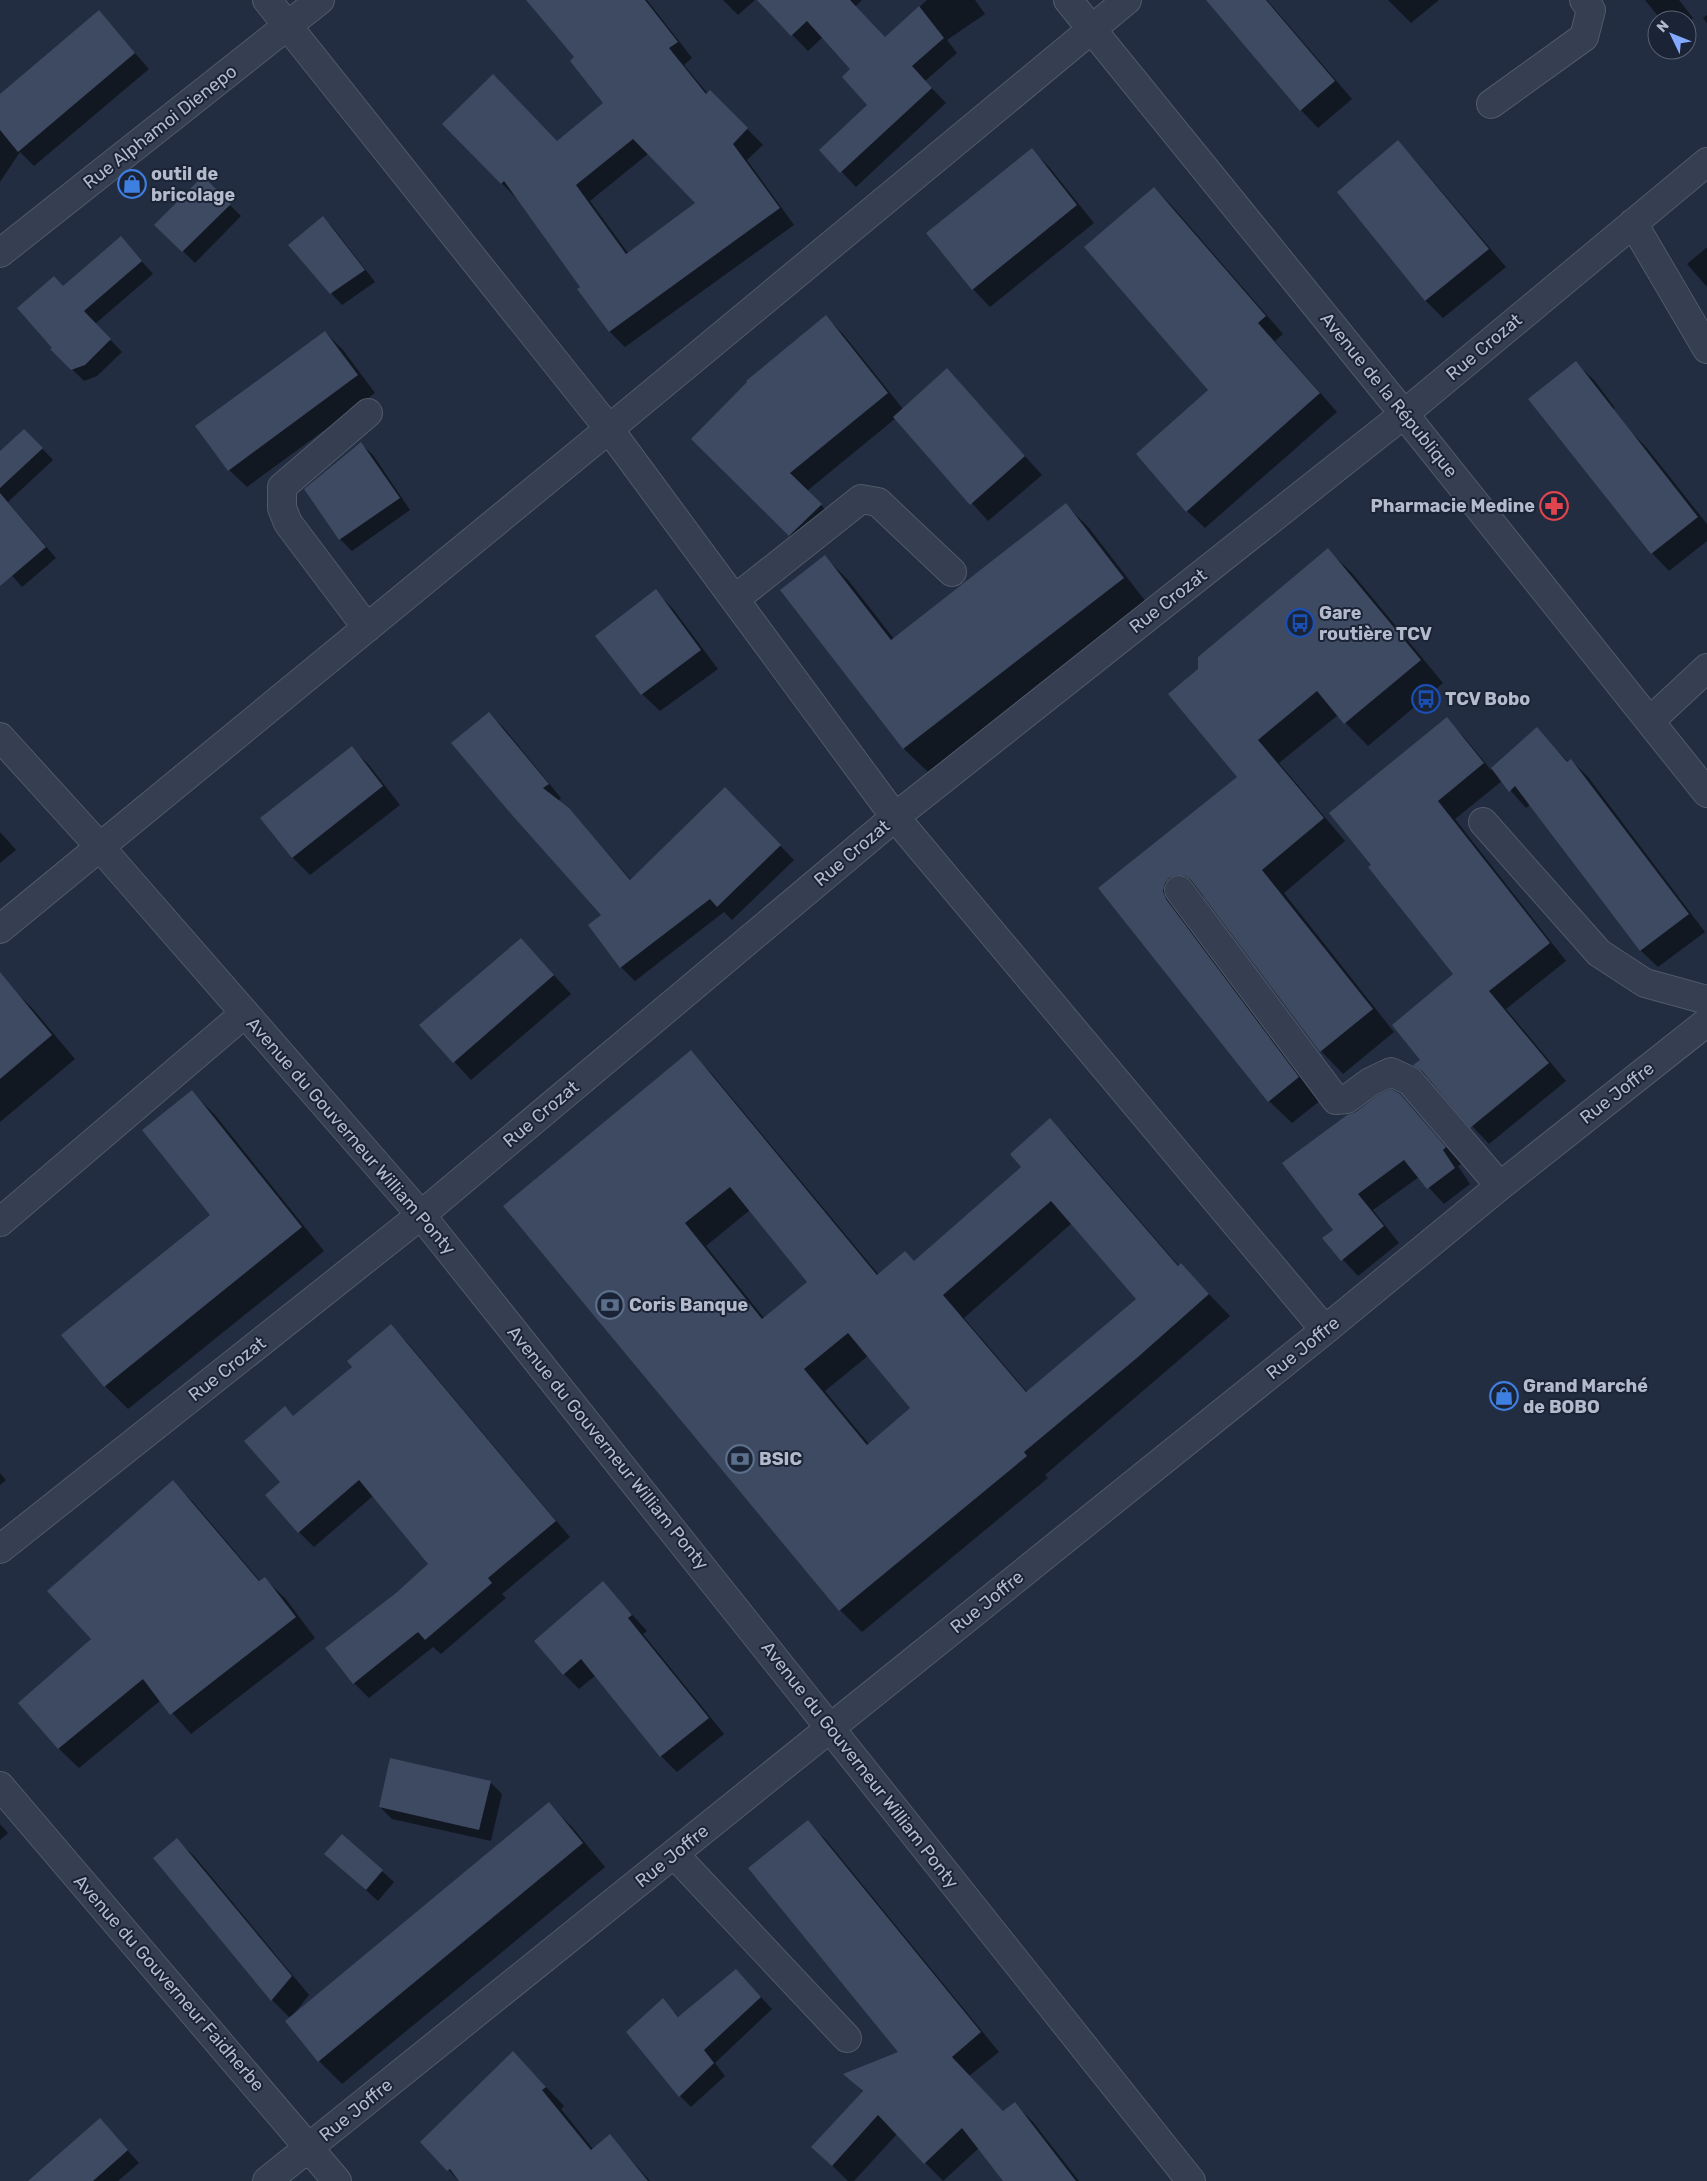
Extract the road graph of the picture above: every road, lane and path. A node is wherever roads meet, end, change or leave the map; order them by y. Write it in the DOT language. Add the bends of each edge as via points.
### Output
graph roads {
  1 [pos="267,0"];
  2 [pos="320,0"];
  3 [pos="1068,0"];
  4 [pos="1127,0"];
  5 [pos="1584,0"];
  6 [pos="289,26"];
  7 [pos="1091,30"];
  8 [pos="1491,104"];
  9 [pos="1707,162"];
  10 [pos="1633,223"];
  11 [pos="0,253"];
  12 [pos="1707,349"];
  13 [pos="368,413"];
  14 [pos="1404,414"];
  15 [pos="609,430"];
  16 [pos="952,572"];
  17 [pos="735,599"];
  18 [pos="367,628"];
  19 [pos="1707,668"];
  20 [pos="1650,722"];
  21 [pos="0,737"];
  22 [pos="1707,793"];
  23 [pos="895,817"];
  24 [pos="1483,822"];
  25 [pos="100,847"];
  26 [pos="1180,890"];
  27 [pos="0,929"];
  28 [pos="1707,1000"];
  29 [pos="245,1012"];
  30 [pos="1707,1022"];
  31 [pos="1500,1186"];
  32 [pos="421,1215"];
  33 [pos="0,1222"];
  34 [pos="1325,1330"];
  35 [pos="0,1549"];
  36 [pos="831,1728"];
  37 [pos="0,1786"];
  38 [pos="674,1854"];
  39 [pos="847,2038"];
  40 [pos="310,2147"];
  41 [pos="267,2181"];
  42 [pos="337,2181"];
  43 [pos="1190,2181"];
  1 -- 6 [label="street"];
  2 -- 6 [label="street, Rue Alphamoi Dienepo"];
  3 -- 7 [label="street, Avenue de la République"];
  4 -- 7 [label="street"];
  5 -- 8 [label="street" via="1591,10 1584,37"];
  6 -- 11 [label="street, Rue Alphamoi Dienepo"];
  6 -- 15 [label="street"];
  7 -- 14 [label="street, Avenue de la République"];
  7 -- 15 [label="street"];
  9 -- 10 [label="street, Rue Crozat"];
  10 -- 12 [label="street"];
  10 -- 14 [label="street, Rue Crozat"];
  13 -- 18 [label="street" via="282,487 282,508 288,523"];
  14 -- 20 [label="street, Avenue de la République"];
  14 -- 23 [label="street, Rue Crozat"];
  15 -- 17 [label="street"];
  15 -- 18 [label="street"];
  16 -- 17 [label="street" via="878,502 861,499"];
  17 -- 23 [label="street"];
  18 -- 25 [label="street"];
  19 -- 20 [label="street"];
  20 -- 22 [label="street, Avenue de la République"];
  21 -- 25 [label="street, Avenue du Gouverneur William Ponty"];
  23 -- 32 [label="street, Rue Crozat"];
  23 -- 34 [label="street"];
  24 -- 28 [label="street" via="1599,953 1645,983"];
  25 -- 27 [label="street"];
  25 -- 29 [label="street, Avenue du Gouverneur William Ponty"];
  26 -- 31 [label="street" via="1336,1100 1347,1099 1391,1072 1410,1081"];
  29 -- 32 [label="street, Avenue du Gouverneur William Ponty"];
  29 -- 33 [label="street"];
  30 -- 31 [label="street, Rue Joffre"];
  31 -- 34 [label="street, Rue Joffre"];
  32 -- 35 [label="street, Rue Crozat"];
  32 -- 36 [label="street, Avenue du Gouverneur William Ponty"];
  34 -- 36 [label="street, Rue Joffre"];
  36 -- 38 [label="street, Rue Joffre"];
  36 -- 43 [label="street, Avenue du Gouverneur William Ponty"];
  37 -- 40 [label="street, Avenue du Gouverneur Faidherbe"];
  38 -- 39 [label="street"];
  38 -- 40 [label="street, Rue Joffre"];
  40 -- 41 [label="street, Rue Joffre"];
  40 -- 42 [label="street, Avenue du Gouverneur Faidherbe"];
}
